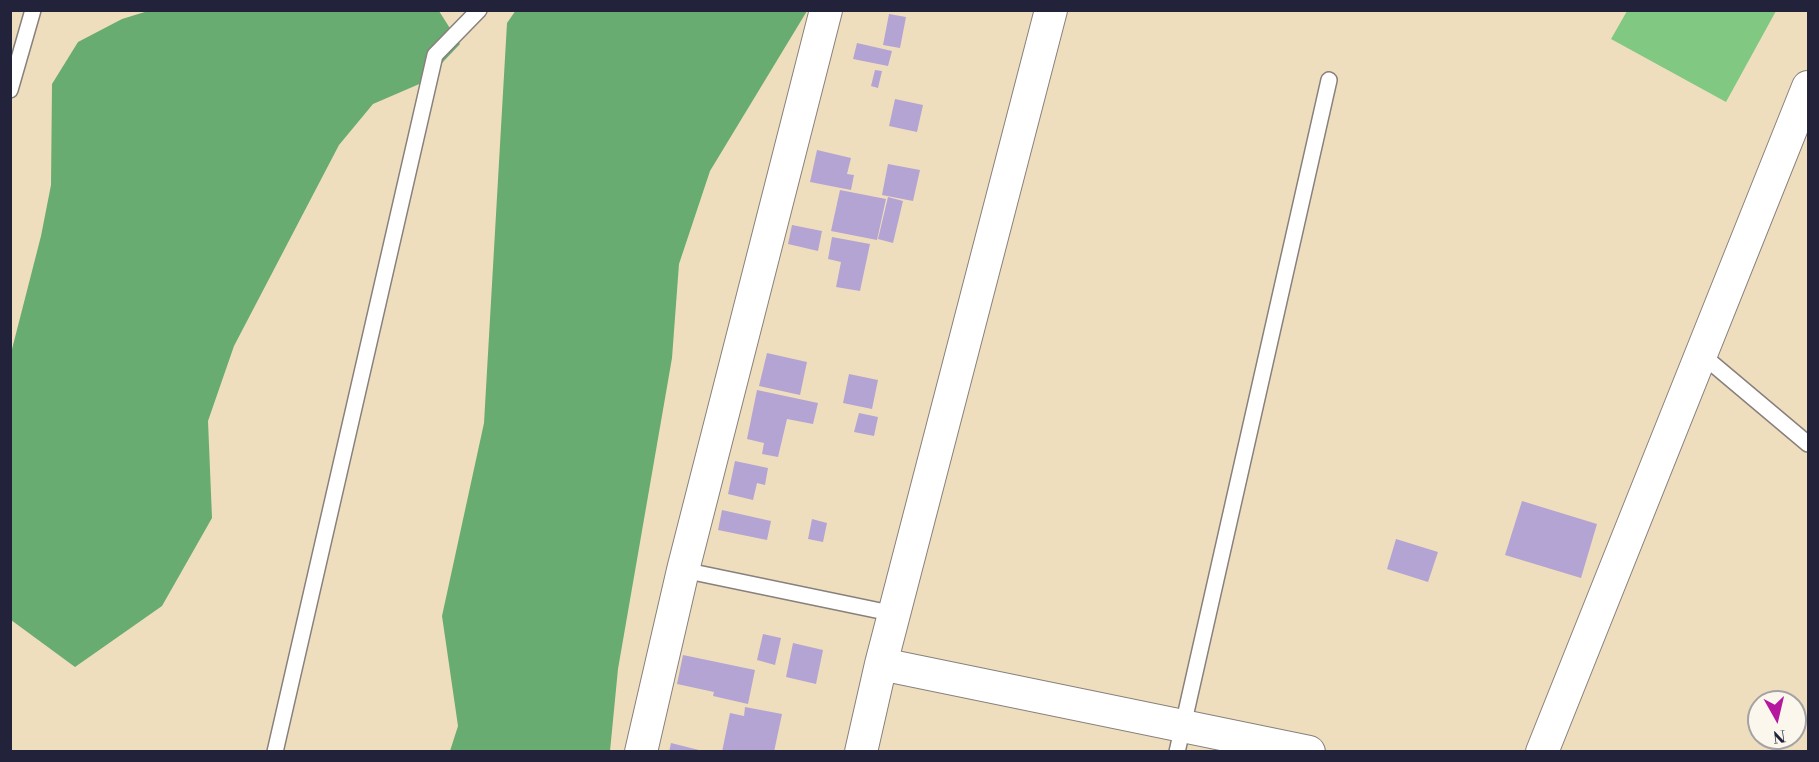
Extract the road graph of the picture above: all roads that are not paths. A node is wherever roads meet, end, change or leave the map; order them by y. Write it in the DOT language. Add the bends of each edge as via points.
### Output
graph roads {
  1 [pos="33,10"];
  2 [pos="479,10"];
  3 [pos="826,10"];
  4 [pos="1051,10"];
  5 [pos="1329,80"];
  6 [pos="1809,87"];
  7 [pos="10,90"];
  8 [pos="1701,354"];
  9 [pos="1809,444"];
  10 [pos="683,570"];
  11 [pos="895,614"];
  12 [pos="881,664"];
  13 [pos="1180,739"];
  14 [pos="275,752"];
  15 [pos="641,752"];
  16 [pos="861,752"];
  17 [pos="1309,752"];
  18 [pos="1542,752"];
  1 -- 7 [label="lane"];
  2 -- 14 [label="lane" via="435,55"];
  3 -- 10 [label="street"];
  4 -- 11 [label="street"];
  5 -- 13 [label="lane"];
  6 -- 8 [label="street"];
  8 -- 9 [label="lane"];
  8 -- 18 [label="street"];
  10 -- 11 [label="lane"];
  10 -- 15 [label="street"];
  11 -- 12 [label="street"];
  12 -- 13 [label="street"];
  12 -- 16 [label="street"];
  13 -- 17 [label="street"];
}
